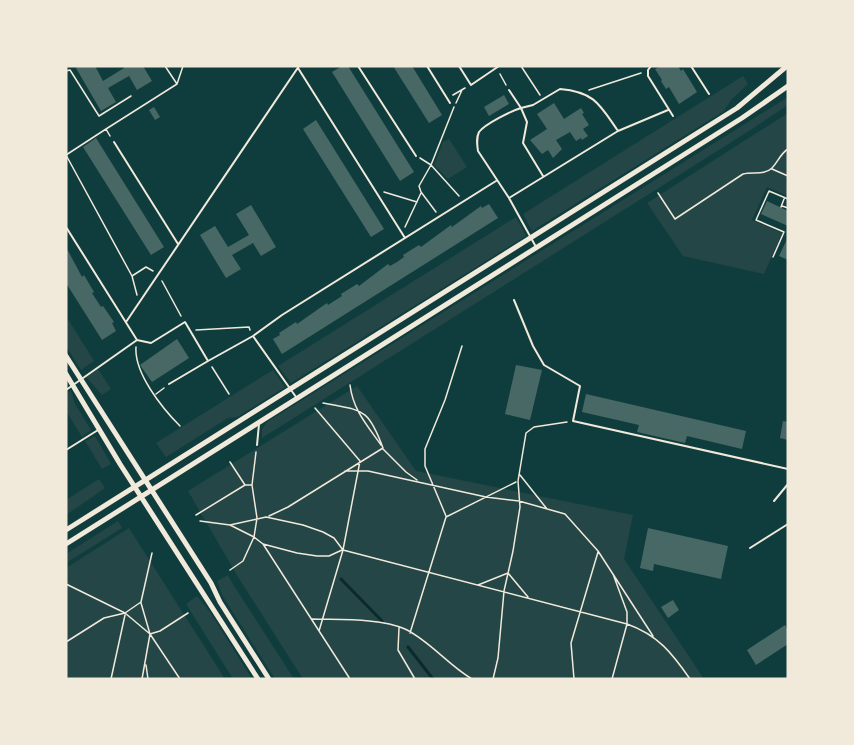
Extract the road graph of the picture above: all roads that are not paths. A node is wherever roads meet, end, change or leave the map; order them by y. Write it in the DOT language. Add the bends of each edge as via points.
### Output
graph roads {
  1 [pos="358,66"];
  2 [pos="427,66"];
  3 [pos="459,66"];
  4 [pos="651,66"];
  5 [pos="691,66"];
  6 [pos="786,66"];
  7 [pos="298,67"];
  8 [pos="497,67"];
  9 [pos="788,86"];
  10 [pos="509,90"];
  11 [pos="709,94"];
  12 [pos="450,103"];
  13 [pos="521,108"];
  14 [pos="669,109"];
  15 [pos="673,116"];
  16 [pos="618,131"];
  17 [pos="114,142"];
  18 [pos="416,156"];
  19 [pos="544,177"];
  20 [pos="496,181"];
  21 [pos="509,198"];
  22 [pos="66,227"];
  23 [pos="405,238"];
  24 [pos="531,238"];
  25 [pos="178,244"];
  26 [pos="536,247"];
  27 [pos="514,300"];
  28 [pos="126,322"];
  29 [pos="253,336"];
  30 [pos="137,340"];
  31 [pos="66,356"];
  32 [pos="208,361"];
  33 [pos="66,374"];
  34 [pos="80,378"];
  35 [pos="170,384"];
  36 [pos="73,385"];
  37 [pos="291,389"];
  38 [pos="66,390"];
  39 [pos="296,397"];
  40 [pos="259,422"];
  41 [pos="98,430"];
  42 [pos="257,445"];
  43 [pos="66,450"];
  44 [pos="788,469"];
  45 [pos="145,479"];
  46 [pos="788,484"];
  47 [pos="134,486"];
  48 [pos="152,490"];
  49 [pos="140,497"];
  50 [pos="774,501"];
  51 [pos="788,524"];
  52 [pos="66,530"];
  53 [pos="66,544"];
  54 [pos="750,548"];
  55 [pos="258,679"];
  56 [pos="269,679"];
  1 -- 18 [label="lane"];
  2 -- 12 [label="lane"];
  3 -- 8 [label="lane" via="471,85"];
  4 -- 14 [label="lane" via="648,76"];
  5 -- 11 [label="lane"];
  6 -- 24 [label="street" via="737,108"];
  7 -- 23 [label="lane"];
  7 -- 25 [label="lane"];
  9 -- 26 [label="street"];
  10 -- 13 [label="lane"];
  13 -- 16 [label="lane" via="560,89 598,101"];
  13 -- 19 [label="lane" via="527,122 523,143"];
  13 -- 20 [label="lane" via="478,134 478,151"];
  14 -- 15 [label="lane"];
  14 -- 16 [label="lane"];
  16 -- 19 [label="lane"];
  17 -- 25 [label="lane"];
  19 -- 21 [label="lane"];
  20 -- 21 [label="lane"];
  20 -- 23 [label="lane"];
  21 -- 24 [label="lane"];
  22 -- 28 [label="lane"];
  23 -- 29 [label="lane"];
  24 -- 26 [label="lane"];
  24 -- 37 [label="street"];
  25 -- 28 [label="lane"];
  26 -- 39 [label="street"];
  27 -- 44 [label="lane" via="544,364 580,386 573,421"];
  28 -- 30 [label="lane"];
  29 -- 32 [label="lane"];
  29 -- 37 [label="lane"];
  30 -- 32 [label="lane" via="151,343 185,322"];
  30 -- 34 [label="lane"];
  31 -- 34 [label="street"];
  32 -- 35 [label="lane"];
  33 -- 36 [label="street"];
  34 -- 36 [label="lane"];
  34 -- 45 [label="street"];
  36 -- 38 [label="lane"];
  36 -- 41 [label="street"];
  37 -- 39 [label="lane"];
  37 -- 45 [label="street"];
  39 -- 40 [label="street"];
  40 -- 42 [label="lane"];
  40 -- 48 [label="street"];
  41 -- 43 [label="lane"];
  41 -- 47 [label="street"];
  45 -- 47 [label="street"];
  45 -- 48 [label="street"];
  46 -- 50 [label="lane"];
  47 -- 49 [label="street"];
  47 -- 52 [label="street"];
  48 -- 49 [label="street"];
  48 -- 56 [label="street"];
  49 -- 53 [label="street"];
  49 -- 55 [label="street"];
  51 -- 54 [label="lane"];
}
